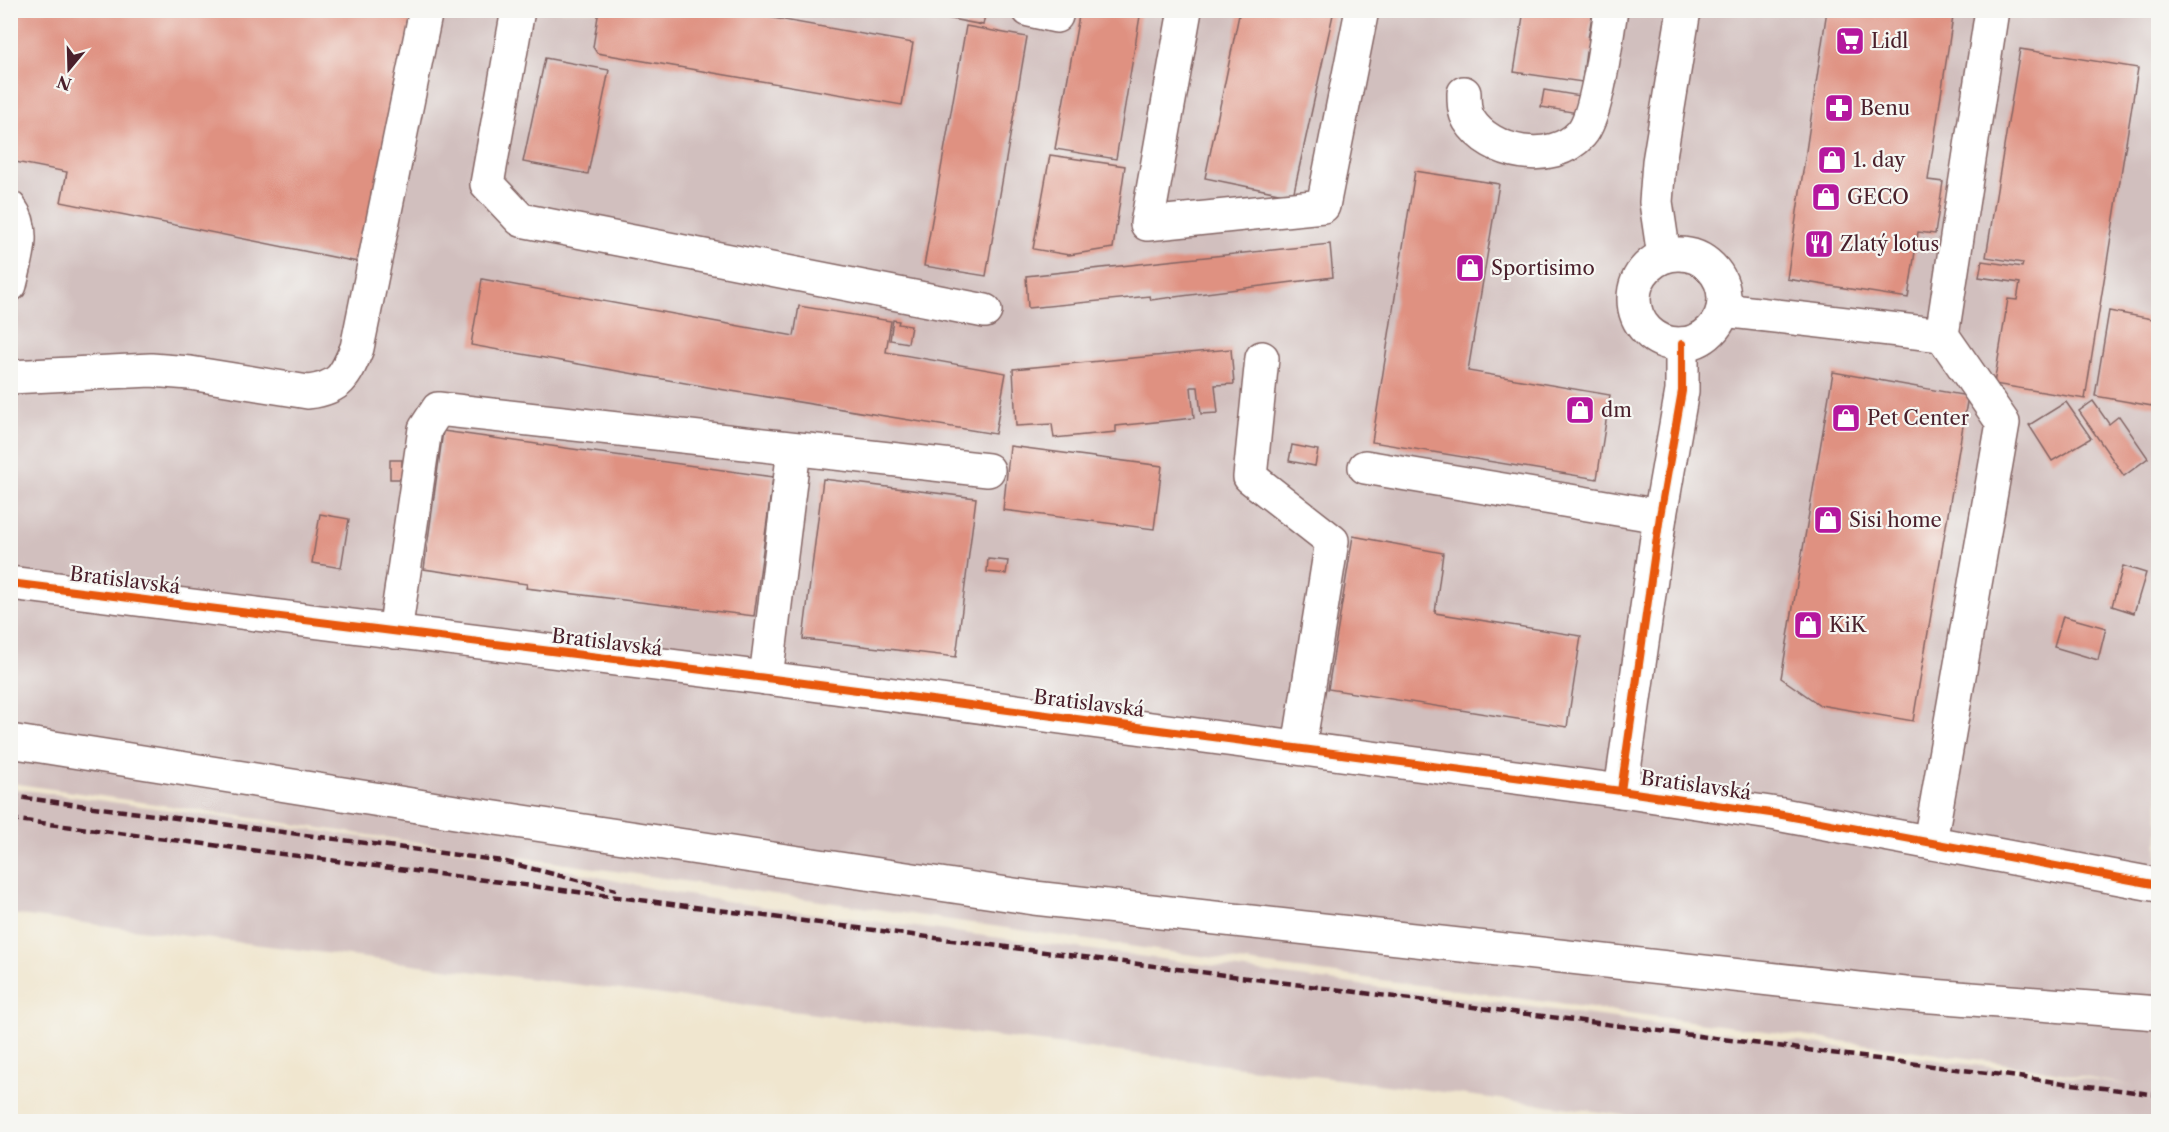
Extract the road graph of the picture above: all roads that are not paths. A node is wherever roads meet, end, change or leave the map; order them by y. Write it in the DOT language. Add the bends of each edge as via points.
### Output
graph roads {
  1 [pos="426,10"];
  2 [pos="518,10"];
  3 [pos="1029,10"];
  4 [pos="1057,10"];
  5 [pos="1185,10"];
  6 [pos="1362,10"];
  7 [pos="1611,10"];
  8 [pos="1684,10"];
  9 [pos="1992,10"];
  10 [pos="1466,106"];
  11 [pos="10,208"];
  12 [pos="1664,256"];
  13 [pos="10,285"];
  14 [pos="1723,310"];
  15 [pos="985,311"];
  16 [pos="1942,335"];
  17 [pos="1682,344"];
  18 [pos="1262,358"];
  19 [pos="10,377"];
  20 [pos="794,449"];
  21 [pos="1365,467"];
  22 [pos="988,470"];
  23 [pos="1660,516"];
  24 [pos="10,583"];
  25 [pos="395,632"];
  26 [pos="766,678"];
  27 [pos="10,741"];
  28 [pos="1299,747"];
  29 [pos="1621,791"];
  30 [pos="1930,842"];
  31 [pos="2158,885"];
  32 [pos="2158,1013"];
  1 -- 19 [label="street" via="357,348 339,382 327,390 308,392 151,370"];
  2 -- 15 [label="street" via="487,184 521,220"];
  3 -- 4 [label="street" via="1056,16"];
  5 -- 6 [label="street" via="1147,224 1323,206"];
  7 -- 10 [label="street" via="1593,110 1582,133 1574,140 1548,153 1493,144"];
  8 -- 12 [label="street" via="1659,162 1656,202"];
  9 -- 16 [label="street"];
  11 -- 13 [label="street" via="19,228 19,243"];
  12 -- 14 [label="street" via="1692,255 1715,270 1724,296"];
  12 -- 17 [label="street" via="1642,272 1636,285 1636,312 1654,336"];
  14 -- 16 [label="street"];
  14 -- 17 [label="street" via="1708,333"];
  16 -- 30 [label="street" via="2002,423"];
  17 -- 23 [label="street" via="1682,391"];
  18 -- 28 [label="street" via="1250,477 1332,541"];
  20 -- 22 [label="street"];
  20 -- 25 [label="street" via="438,409 425,429"];
  20 -- 26 [label="street"];
  21 -- 23 [label="street"];
  23 -- 29 [label="street"];
  24 -- 25 [label="street, Bratislavská"];
  25 -- 26 [label="street, Bratislavská"];
  26 -- 28 [label="street, Bratislavská"];
  27 -- 32 [label="street" via="1034,897 1905,994"];
  28 -- 29 [label="street, Bratislavská"];
  29 -- 30 [label="street, Bratislavská"];
  30 -- 31 [label="street, Bratislavská"];
}
